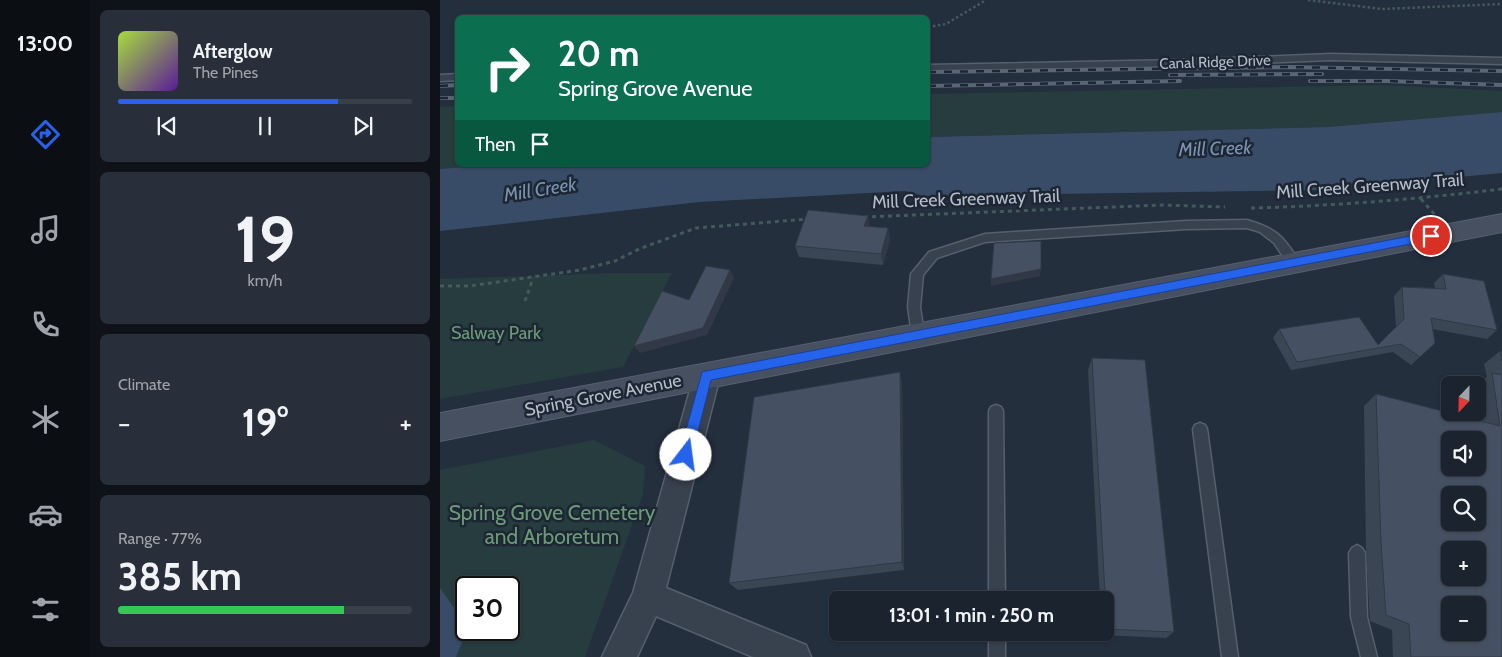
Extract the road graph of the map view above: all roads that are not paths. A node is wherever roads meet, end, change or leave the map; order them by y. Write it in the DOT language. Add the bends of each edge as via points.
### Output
graph roads {
  1 [pos="1502,61"];
  2 [pos="930,68"];
  3 [pos="455,77"];
  4 [pos="440,78"];
  5 [pos="1502,223"];
  6 [pos="1293,262"];
  7 [pos="918,334"];
  8 [pos="706,376"];
  9 [pos="996,411"];
  10 [pos="440,427"];
  11 [pos="1200,428"];
  12 [pos="1357,553"];
  13 [pos="998,591"];
  14 [pos="648,597"];
  15 [pos="997,641"];
  16 [pos="619,657"];
  17 [pos="794,657"];
  18 [pos="997,657"];
  19 [pos="1230,657"];
  20 [pos="1370,657"];
  1 -- 2 [label="lane, Canal Ridge Drive" via="1332,56 1180,64"];
  3 -- 4 [label="lane"];
  5 -- 6 [label="main road, Spring Grove Avenue"];
  6 -- 7 [label="main road, Spring Grove Avenue"];
  6 -- 7 [label="lane" via="1278,240 1264,229 1247,224 984,238 932,255 917,274 914,306"];
  7 -- 8 [label="main road, Spring Grove Avenue"];
  8 -- 10 [label="main road, Spring Grove Avenue"];
  8 -- 14 [label="street"];
  9 -- 13 [label="lane"];
  11 -- 19 [label="lane"];
  12 -- 20 [label="lane" via="1358,617"];
  14 -- 16 [label="street"];
  14 -- 17 [label="street"];
  15 -- 18 [label="lane"];
}
